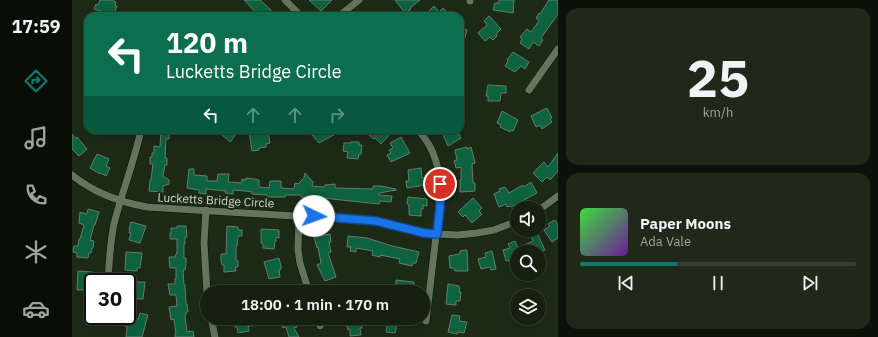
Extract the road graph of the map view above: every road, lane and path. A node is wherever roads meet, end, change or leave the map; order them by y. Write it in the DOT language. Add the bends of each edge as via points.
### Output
graph roads {
  1 [pos="285,0"];
  2 [pos="359,0"];
  3 [pos="297,12"];
  4 [pos="344,12"];
  5 [pos="558,48"];
  6 [pos="529,90"];
  7 [pos="140,134"];
  8 [pos="421,134"];
  9 [pos="72,175"];
  10 [pos="558,196"];
  11 [pos="121,202"];
  12 [pos="546,205"];
  13 [pos="206,210"];
  14 [pos="299,216"];
  15 [pos="510,224"];
  16 [pos="437,234"];
  17 [pos="109,273"];
  18 [pos="207,285"];
  19 [pos="307,285"];
  20 [pos="430,289"];
  21 [pos="212,325"];
  22 [pos="215,337"];
  1 -- 3 [label="street"];
  2 -- 4 [label="street"];
  5 -- 6 [label="street"];
  7 -- 11 [label="street"];
  8 -- 16 [label="street" via="435,154 440,174"];
  9 -- 11 [label="street, Lucketts Bridge Circle" via="94,190"];
  10 -- 12 [label="street"];
  11 -- 13 [label="street, Lucketts Bridge Circle"];
  11 -- 17 [label="street" via="112,238"];
  13 -- 14 [label="street, Lucketts Bridge Circle"];
  13 -- 18 [label="street" via="204,243"];
  14 -- 16 [label="street, Lucketts Bridge Circle" via="376,221"];
  14 -- 19 [label="street" via="298,250"];
  15 -- 16 [label="street, Lucketts Bridge Circle" via="476,233"];
  16 -- 20 [label="street"];
  21 -- 22 [label="street"];
}
